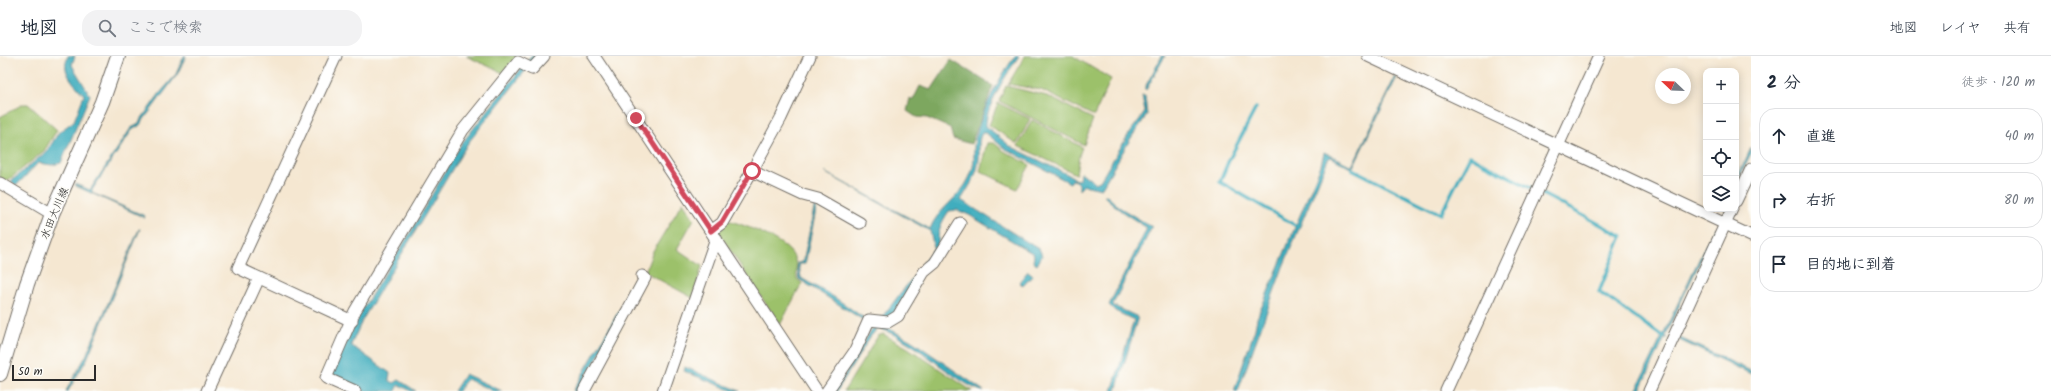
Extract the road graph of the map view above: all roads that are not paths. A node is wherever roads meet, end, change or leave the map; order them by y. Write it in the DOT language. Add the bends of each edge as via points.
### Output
graph roads {
  1 [pos="118,56"];
  2 [pos="336,56"];
  3 [pos="544,56"];
  4 [pos="594,56"];
  5 [pos="810,56"];
  6 [pos="1368,56"];
  7 [pos="1600,56"];
  8 [pos="1558,145"];
  9 [pos="1751,169"];
  10 [pos="752,171"];
  11 [pos="0,183"];
  12 [pos="1739,195"];
  13 [pos="1731,212"];
  14 [pos="52,214"];
  15 [pos="848,216"];
  16 [pos="860,223"];
  17 [pos="960,223"];
  18 [pos="1725,224"];
  19 [pos="844,227"];
  20 [pos="714,234"];
  21 [pos="1751,236"];
  22 [pos="642,276"];
  23 [pos="259,278"];
  24 [pos="352,321"];
  25 [pos="0,374"];
  26 [pos="207,391"];
  27 [pos="355,391"];
  28 [pos="584,391"];
  29 [pos="663,391"];
  30 [pos="817,391"];
  31 [pos="827,391"];
  32 [pos="1446,391"];
  33 [pos="1648,391"];
  1 -- 14 [label="main road, 水田大川線" via="102,102"];
  2 -- 23 [label="street" via="238,268"];
  3 -- 24 [label="street" via="532,69 518,62 463,130 355,311"];
  4 -- 20 [label="street"];
  5 -- 10 [label="street" via="781,118"];
  6 -- 8 [label="street"];
  7 -- 8 [label="street"];
  8 -- 18 [label="street"];
  8 -- 32 [label="street"];
  9 -- 12 [label="street"];
  10 -- 15 [label="street" via="803,195 818,199"];
  10 -- 20 [label="street"];
  11 -- 14 [label="street"];
  13 -- 18 [label="street"];
  14 -- 25 [label="main road, 水田大川線" via="27,284"];
  15 -- 16 [label="street"];
  15 -- 19 [label="street"];
  17 -- 31 [label="street" via="935,264 924,272 898,316 888,322 869,320 855,351"];
  18 -- 21 [label="street"];
  18 -- 33 [label="street"];
  20 -- 29 [label="street"];
  20 -- 30 [label="street"];
  22 -- 28 [label="street" via="645,278"];
  23 -- 24 [label="street"];
  23 -- 26 [label="street"];
  24 -- 27 [label="street" via="326,378"];
}
